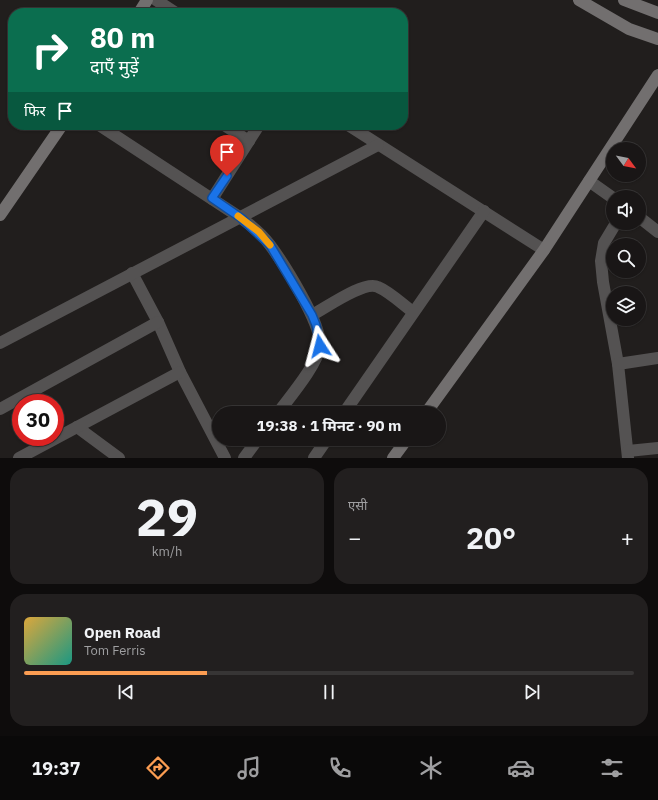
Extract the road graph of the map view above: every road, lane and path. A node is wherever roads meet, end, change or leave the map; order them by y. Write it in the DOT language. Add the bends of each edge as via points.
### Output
graph roads {
  1 [pos="156,0"];
  2 [pos="580,0"];
  3 [pos="624,0"];
  4 [pos="168,8"];
  5 [pos="658,12"];
  6 [pos="658,39"];
  7 [pos="658,75"];
  8 [pos="59,130"];
  9 [pos="106,130"];
  10 [pos="232,130"];
  11 [pos="256,130"];
  12 [pos="356,130"];
  13 [pos="249,141"];
  14 [pos="378,145"];
  15 [pos="589,181"];
  16 [pos="606,193"];
  17 [pos="212,198"];
  18 [pos="484,211"];
  19 [pos="0,216"];
  20 [pos="241,218"];
  21 [pos="646,222"];
  22 [pos="655,228"];
  23 [pos="611,230"];
  24 [pos="544,250"];
  25 [pos="132,273"];
  26 [pos="413,312"];
  27 [pos="312,315"];
  28 [pos="158,322"];
  29 [pos="0,343"];
  30 [pos="658,358"];
  31 [pos="618,364"];
  32 [pos="180,372"];
  33 [pos="283,406"];
  34 [pos="349,406"];
  35 [pos="431,406"];
  36 [pos="0,409"];
  37 [pos="77,427"];
  38 [pos="253,446"];
  39 [pos="322,446"];
  40 [pos="402,446"];
  41 [pos="658,448"];
  42 [pos="628,455"];
  43 [pos="19,458"];
  44 [pos="119,458"];
  45 [pos="225,458"];
  46 [pos="244,458"];
  47 [pos="314,458"];
  48 [pos="393,458"];
  1 -- 4 [label="street"];
  2 -- 6 [label="street" via="629,29"];
  3 -- 5 [label="street"];
  7 -- 15 [label="street"];
  8 -- 19 [label="street"];
  9 -- 17 [label="street"];
  10 -- 13 [label="street"];
  11 -- 13 [label="street"];
  12 -- 14 [label="street"];
  13 -- 17 [label="street"];
  14 -- 18 [label="street"];
  14 -- 20 [label="street"];
  15 -- 16 [label="street"];
  15 -- 24 [label="street"];
  17 -- 20 [label="street"];
  18 -- 24 [label="street"];
  18 -- 26 [label="street"];
  20 -- 25 [label="street"];
  20 -- 27 [label="street" via="270,245"];
  21 -- 22 [label="street"];
  23 -- 31 [label="street" via="604,243 601,261"];
  24 -- 35 [label="street"];
  25 -- 28 [label="street"];
  25 -- 29 [label="street"];
  26 -- 27 [label="street" via="377,286 370,285"];
  26 -- 34 [label="street"];
  27 -- 33 [label="street" via="320,346 308,374"];
  28 -- 32 [label="street"];
  28 -- 36 [label="street"];
  30 -- 31 [label="street"];
  31 -- 42 [label="street"];
  32 -- 37 [label="street"];
  32 -- 45 [label="street"];
  37 -- 43 [label="street"];
  37 -- 44 [label="street"];
  38 -- 46 [label="street"];
  39 -- 47 [label="street"];
  40 -- 48 [label="street"];
  41 -- 42 [label="street"];
}
